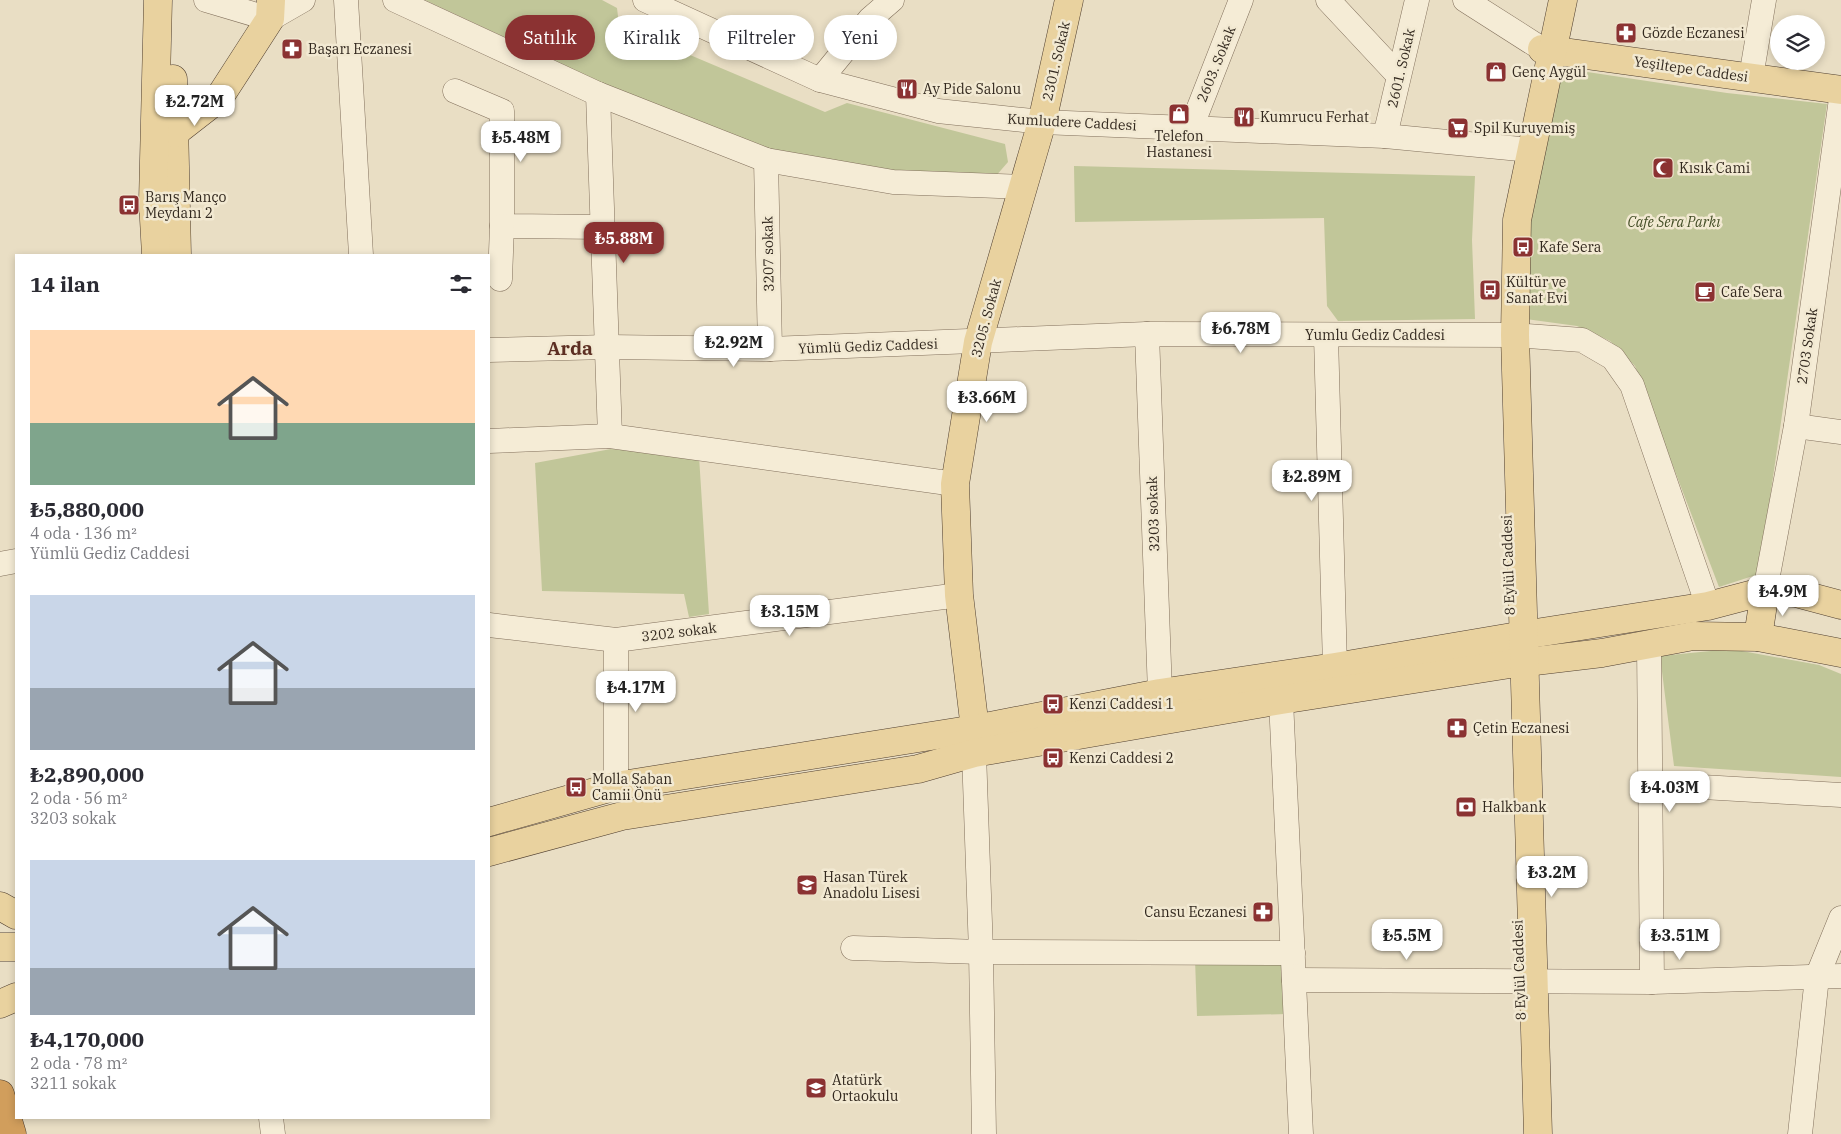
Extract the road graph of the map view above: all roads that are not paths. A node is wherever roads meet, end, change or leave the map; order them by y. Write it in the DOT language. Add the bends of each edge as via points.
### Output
graph roads {
  1 [pos="158,0"];
  2 [pos="170,0"];
  3 [pos="206,0"];
  4 [pos="303,0"];
  5 [pos="346,0"];
  6 [pos="395,0"];
  7 [pos="645,0"];
  8 [pos="892,0"];
  9 [pos="1069,0"];
  10 [pos="1242,0"];
  11 [pos="1328,0"];
  12 [pos="1417,0"];
  13 [pos="1465,0"];
  14 [pos="1551,0"];
  15 [pos="1563,0"];
  16 [pos="1764,0"];
  17 [pos="270,9"];
  18 [pos="1547,50"];
  19 [pos="1398,75"];
  20 [pos="1751,77"];
  21 [pos="820,80"];
  22 [pos="1841,90"];
  23 [pos="455,91"];
  24 [pos="598,94"];
  25 [pos="1841,100"];
  26 [pos="1042,122"];
  27 [pos="1191,128"];
  28 [pos="174,133"];
  29 [pos="1385,136"];
  30 [pos="1520,149"];
  31 [pos="766,160"];
  32 [pos="1024,186"];
  33 [pos="502,226"];
  34 [pos="603,227"];
  35 [pos="1832,240"];
  36 [pos="156,254"];
  37 [pos="177,254"];
  38 [pos="361,254"];
  39 [pos="500,279"];
  40 [pos="1147,334"];
  41 [pos="1509,335"];
  42 [pos="1326,336"];
  43 [pos="978,342"];
  44 [pos="608,347"];
  45 [pos="770,349"];
  46 [pos="490,350"];
  47 [pos="1796,426"];
  48 [pos="1841,432"];
  49 [pos="610,436"];
  50 [pos="490,441"];
  51 [pos="955,484"];
  52 [pos="15,561"];
  53 [pos="0,564"];
  54 [pos="1765,591"];
  55 [pos="959,595"];
  56 [pos="1841,605"];
  57 [pos="1708,606"];
  58 [pos="490,625"];
  59 [pos="1517,636"];
  60 [pos="1758,637"];
  61 [pos="616,640"];
  62 [pos="1649,644"];
  63 [pos="1841,653"];
  64 [pos="1518,663"];
  65 [pos="1336,667"];
  66 [pos="1160,693"];
  67 [pos="1281,700"];
  68 [pos="974,741"];
  69 [pos="1650,784"];
  70 [pos="616,786"];
  71 [pos="1841,795"];
  72 [pos="618,817"];
  73 [pos="490,822"];
  74 [pos="490,852"];
  75 [pos="0,906"];
  76 [pos="15,914"];
  77 [pos="1841,918"];
  78 [pos="0,946"];
  79 [pos="15,947"];
  80 [pos="854,948"];
  81 [pos="981,952"];
  82 [pos="1293,953"];
  83 [pos="1841,976"];
  84 [pos="1817,977"];
  85 [pos="1294,980"];
  86 [pos="1526,981"];
  87 [pos="1652,982"];
  88 [pos="15,997"];
  89 [pos="0,1004"];
  90 [pos="1,1096"];
  91 [pos="271,1119"];
  92 [pos="12,1134"];
  93 [pos="273,1134"];
  94 [pos="984,1134"];
  95 [pos="1301,1134"];
  96 [pos="1523,1134"];
  97 [pos="1538,1134"];
  98 [pos="1800,1134"];
  1 -- 36 [label="main road" via="153,201"];
  2 -- 28 [label="main road"];
  3 -- 17 [label="street"];
  4 -- 17 [label="street"];
  5 -- 38 [label="street"];
  6 -- 24 [label="street"];
  7 -- 21 [label="street, Kumludere Caddesi"];
  8 -- 21 [label="street" via="870,19"];
  9 -- 26 [label="main road, 2301. Sokak"];
  10 -- 27 [label="street, 2603. Sokak"];
  11 -- 19 [label="street"];
  12 -- 19 [label="street, 2601. Sokak"];
  13 -- 18 [label="street"];
  14 -- 18 [label="main road, 8 Eylül Caddesi"];
  15 -- 18 [label="main road"];
  16 -- 20 [label="street"];
  17 -- 28 [label="main road" via="219,98"];
  18 -- 20 [label="main road, Yeşiltepe Caddesi"];
  18 -- 30 [label="main road, 8 Eylül Caddesi"];
  18 -- 41 [label="main road" via="1517,220"];
  19 -- 29 [label="street, 2601. Sokak"];
  20 -- 22 [label="main road, Yeşiltepe Caddesi"];
  21 -- 26 [label="street, Kumludere Caddesi" via="938,110"];
  23 -- 33 [label="street" via="502,111"];
  24 -- 31 [label="street"];
  24 -- 34 [label="street"];
  25 -- 35 [label="street, 2703 Sokak"];
  26 -- 27 [label="street, Kumludere Caddesi"];
  26 -- 32 [label="main road, 3205. Sokak"];
  27 -- 29 [label="street, Kumludere Caddesi"];
  28 -- 37 [label="main road"];
  29 -- 30 [label="street, Kumludere Caddesi"];
  30 -- 41 [label="main road, 8 Eylül Caddesi" via="1508,213"];
  31 -- 32 [label="street" via="893,182"];
  31 -- 45 [label="street, 3207 sokak"];
  32 -- 43 [label="main road, 3205. Sokak"];
  33 -- 34 [label="street"];
  33 -- 39 [label="street"];
  34 -- 44 [label="street"];
  35 -- 47 [label="street, 2703 Sokak"];
  40 -- 42 [label="street, Yumlu Gediz Caddesi"];
  40 -- 43 [label="street, Yumlu Gediz Caddesi"];
  40 -- 66 [label="street, 3203 sokak"];
  41 -- 42 [label="street, Yumlu Gediz Caddesi"];
  41 -- 57 [label="street, Yumlu Gediz Caddesi" via="1582,340 1613,358 1632,386"];
  41 -- 59 [label="main road, 8 Eylül Caddesi"];
  42 -- 65 [label="street"];
  43 -- 45 [label="street, Yümlü Gediz Caddesi"];
  43 -- 51 [label="main road, 3205. Sokak"];
  44 -- 45 [label="street, Yümlü Gediz Caddesi"];
  44 -- 46 [label="street, Yümlü Gediz Caddesi"];
  44 -- 49 [label="street"];
  47 -- 48 [label="street"];
  47 -- 54 [label="street, 2703 Sokak"];
  49 -- 50 [label="street"];
  49 -- 51 [label="street"];
  51 -- 55 [label="main road, 3205. Sokak"];
  52 -- 53 [label="street"];
  54 -- 56 [label="main road" via="1796,593"];
  54 -- 57 [label="main road"];
  54 -- 60 [label="main road"];
  55 -- 61 [label="street, 3202 sokak"];
  55 -- 68 [label="main road, 3205. Sokak"];
  57 -- 59 [label="main road"];
  58 -- 61 [label="street, 3202 sokak"];
  59 -- 64 [label="main road, 8 Eylül Caddesi"];
  59 -- 65 [label="main road"];
  60 -- 62 [label="main road" via="1693,636"];
  60 -- 63 [label="main road"];
  61 -- 70 [label="street"];
  62 -- 64 [label="main road" via="1602,654"];
  62 -- 69 [label="street"];
  64 -- 67 [label="main road"];
  64 -- 86 [label="main road, 8 Eylül Caddesi"];
  65 -- 66 [label="main road"];
  66 -- 68 [label="main road"];
  67 -- 68 [label="main road"];
  67 -- 82 [label="street"];
  68 -- 70 [label="main road"];
  68 -- 72 [label="main road" via="918,769"];
  68 -- 81 [label="street"];
  69 -- 71 [label="street"];
  69 -- 87 [label="street"];
  70 -- 72 [label="main road"];
  70 -- 73 [label="main road"];
  72 -- 74 [label="main road"];
  75 -- 76 [label="main road"];
  77 -- 84 [label="street"];
  78 -- 79 [label="main road"];
  80 -- 81 [label="street"];
  81 -- 82 [label="street"];
  81 -- 94 [label="street"];
  82 -- 85 [label="street"];
  83 -- 84 [label="street"];
  84 -- 87 [label="street"];
  84 -- 98 [label="street"];
  85 -- 86 [label="street"];
  85 -- 95 [label="street"];
  86 -- 87 [label="street"];
  86 -- 96 [label="main road, 8 Eylül Caddesi"];
  86 -- 97 [label="main road"];
  88 -- 89 [label="main road"];
  90 -- 92 [label="highway"];
  91 -- 93 [label="street"];
}
